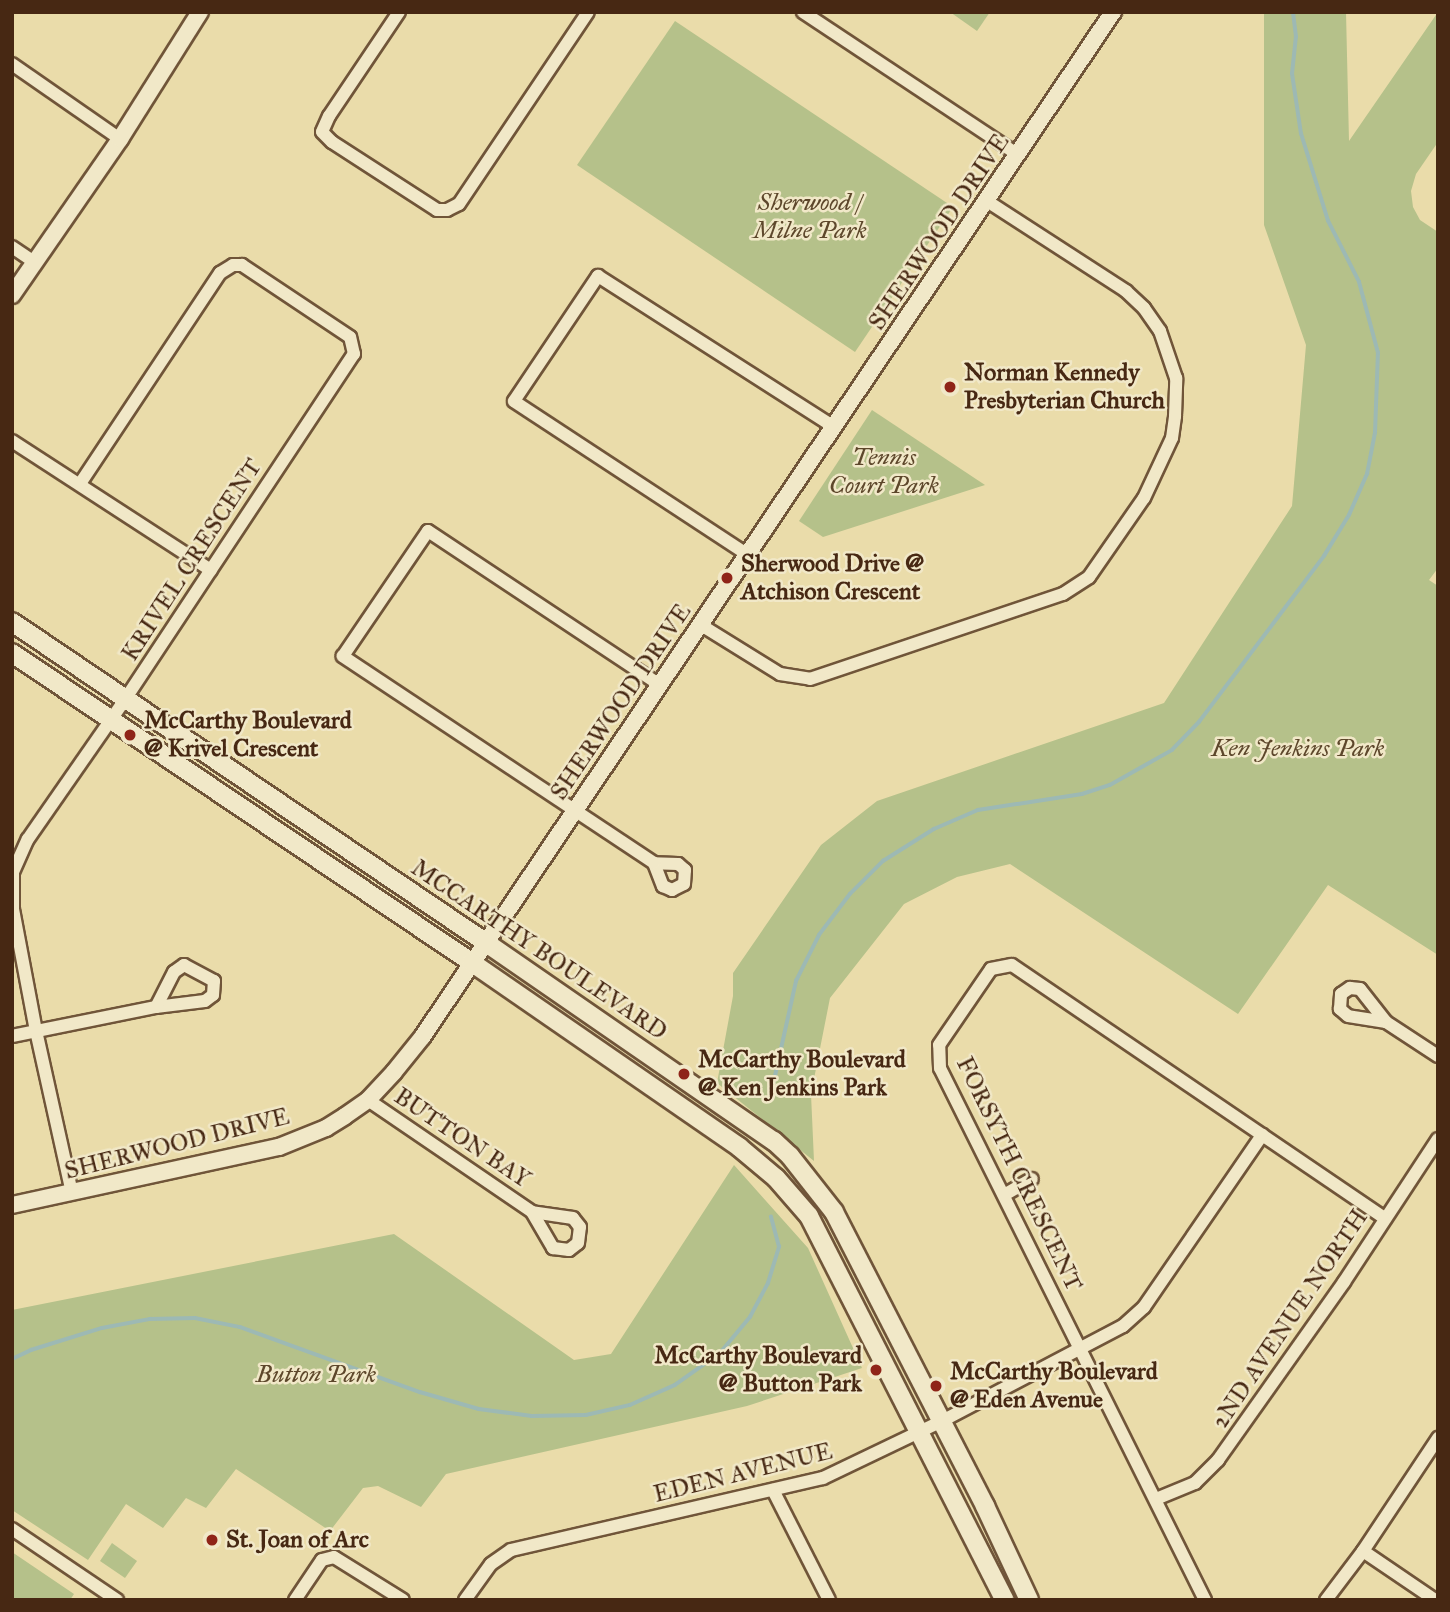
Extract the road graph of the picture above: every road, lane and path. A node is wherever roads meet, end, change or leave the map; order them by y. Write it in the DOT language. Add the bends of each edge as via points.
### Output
graph roads {
  1 [pos="200,12"];
  2 [pos="399,12"];
  3 [pos="588,12"];
  4 [pos="803,12"];
  5 [pos="1113,12"];
  6 [pos="12,64"];
  7 [pos="120,139"];
  8 [pos="1018,155"];
  9 [pos="987,201"];
  10 [pos="12,247"];
  11 [pos="34,262"];
  12 [pos="12,295"];
  13 [pos="834,427"];
  14 [pos="12,441"];
  15 [pos="80,484"];
  16 [pos="748,555"];
  17 [pos="211,570"];
  18 [pos="12,622"];
  19 [pos="701,625"];
  20 [pos="12,653"];
  21 [pos="660,685"];
  22 [pos="126,698"];
  23 [pos="113,718"];
  24 [pos="575,810"];
  25 [pos="653,863"];
  26 [pos="485,942"];
  27 [pos="471,962"];
  28 [pos="156,1007"];
  29 [pos="1386,1022"];
  30 [pos="36,1031"];
  31 [pos="12,1036"];
  32 [pos="1438,1056"];
  33 [pos="368,1100"];
  34 [pos="1262,1135"];
  35 [pos="1438,1139"];
  36 [pos="1032,1179"];
  37 [pos="72,1194"];
  38 [pos="1004,1195"];
  39 [pos="12,1205"];
  40 [pos="532,1212"];
  41 [pos="1384,1218"];
  42 [pos="1082,1349"];
  43 [pos="942,1421"];
  44 [pos="920,1431"];
  45 [pos="1438,1438"];
  46 [pos="773,1490"];
  47 [pos="1156,1499"];
  48 [pos="12,1529"];
  49 [pos="1363,1551"];
  50 [pos="117,1600"];
  51 [pos="295,1600"];
  52 [pos="403,1600"];
  53 [pos="465,1600"];
  54 [pos="829,1600"];
  55 [pos="1005,1600"];
  56 [pos="1029,1600"];
  57 [pos="1205,1600"];
  58 [pos="1326,1600"];
  59 [pos="1435,1600"];
  1 -- 7 [label="street"];
  2 -- 3 [label="street" via="322,132 437,210 459,204"];
  4 -- 8 [label="street"];
  5 -- 8 [label="street, SHERWOOD DRIVE"];
  6 -- 7 [label="street"];
  7 -- 11 [label="street"];
  8 -- 9 [label="street, SHERWOOD DRIVE"];
  9 -- 13 [label="street, SHERWOOD DRIVE"];
  9 -- 19 [label="street" via="1126,291 1160,331 1176,378 1175,416 1172,438 1144,498 1089,577 1063,594 810,679 780,674"];
  10 -- 11 [label="street"];
  11 -- 12 [label="street"];
  13 -- 16 [label="street, SHERWOOD DRIVE"];
  13 -- 16 [label="street" via="598,276 514,401"];
  14 -- 15 [label="street"];
  15 -- 17 [label="street"];
  15 -- 17 [label="street, KRIVEL CRESCENT" via="220,273 242,265 350,337 354,354"];
  16 -- 19 [label="street, SHERWOOD DRIVE"];
  17 -- 22 [label="street, KRIVEL CRESCENT"];
  18 -- 22 [label="main road, MCCARTHY BOULEVARD"];
  19 -- 21 [label="street, SHERWOOD DRIVE"];
  20 -- 23 [label="main road, MCCARTHY BOULEVARD"];
  21 -- 24 [label="street, SHERWOOD DRIVE"];
  21 -- 24 [label="street" via="428,531 343,656"];
  22 -- 23 [label="street, KRIVEL CRESCENT"];
  22 -- 26 [label="main road, MCCARTHY BOULEVARD"];
  23 -- 27 [label="main road, MCCARTHY BOULEVARD"];
  23 -- 30 [label="street, KRIVEL CRESCENT" via="28,839 13,872 13,909"];
  24 -- 25 [label="street"];
  24 -- 26 [label="street, SHERWOOD DRIVE"];
  26 -- 27 [label="street, SHERWOOD DRIVE"];
  26 -- 43 [label="main road, MCCARTHY BOULEVARD" via="790,1156 834,1212"];
  27 -- 33 [label="street, SHERWOOD DRIVE" via="423,1036"];
  27 -- 44 [label="main road, MCCARTHY BOULEVARD" via="739,1147 776,1178 809,1216"];
  28 -- 28 [label="street" via="205,1001 213,995 214,981 184,965 174,972"];
  28 -- 30 [label="street"];
  29 -- 32 [label="street"];
  30 -- 31 [label="street"];
  30 -- 37 [label="street, KRIVEL CRESCENT"];
  33 -- 37 [label="street, SHERWOOD DRIVE" via="326,1128 279,1147"];
  33 -- 40 [label="street, BUTTON BAY"];
  34 -- 38 [label="street, FORSYTH CRESCENT" via="1013,965 991,969 939,1045 940,1068"];
  34 -- 41 [label="street, FORSYTH CRESCENT"];
  34 -- 42 [label="street, EDEN AVENUE" via="1144,1307 1123,1326"];
  35 -- 41 [label="street, 2ND AVENUE NORTH"];
  36 -- 38 [label="street"];
  37 -- 39 [label="street, SHERWOOD DRIVE"];
  38 -- 42 [label="street, FORSYTH CRESCENT"];
  41 -- 47 [label="street, 2ND AVENUE NORTH" via="1218,1460 1195,1483"];
  42 -- 43 [label="street, EDEN AVENUE"];
  42 -- 47 [label="street, FORSYTH CRESCENT"];
  43 -- 44 [label="street, EDEN AVENUE"];
  43 -- 56 [label="main road, MCCARTHY BOULEVARD"];
  44 -- 46 [label="street, EDEN AVENUE" via="823,1478"];
  44 -- 55 [label="main road, MCCARTHY BOULEVARD"];
  45 -- 49 [label="street"];
  46 -- 53 [label="street, EDEN AVENUE" via="511,1550 491,1564"];
  46 -- 54 [label="street"];
  47 -- 57 [label="street, FORSYTH CRESCENT"];
  48 -- 50 [label="street"];
  49 -- 58 [label="street"];
  49 -- 59 [label="street"];
  51 -- 52 [label="street" via="322,1560 334,1557"];
}
